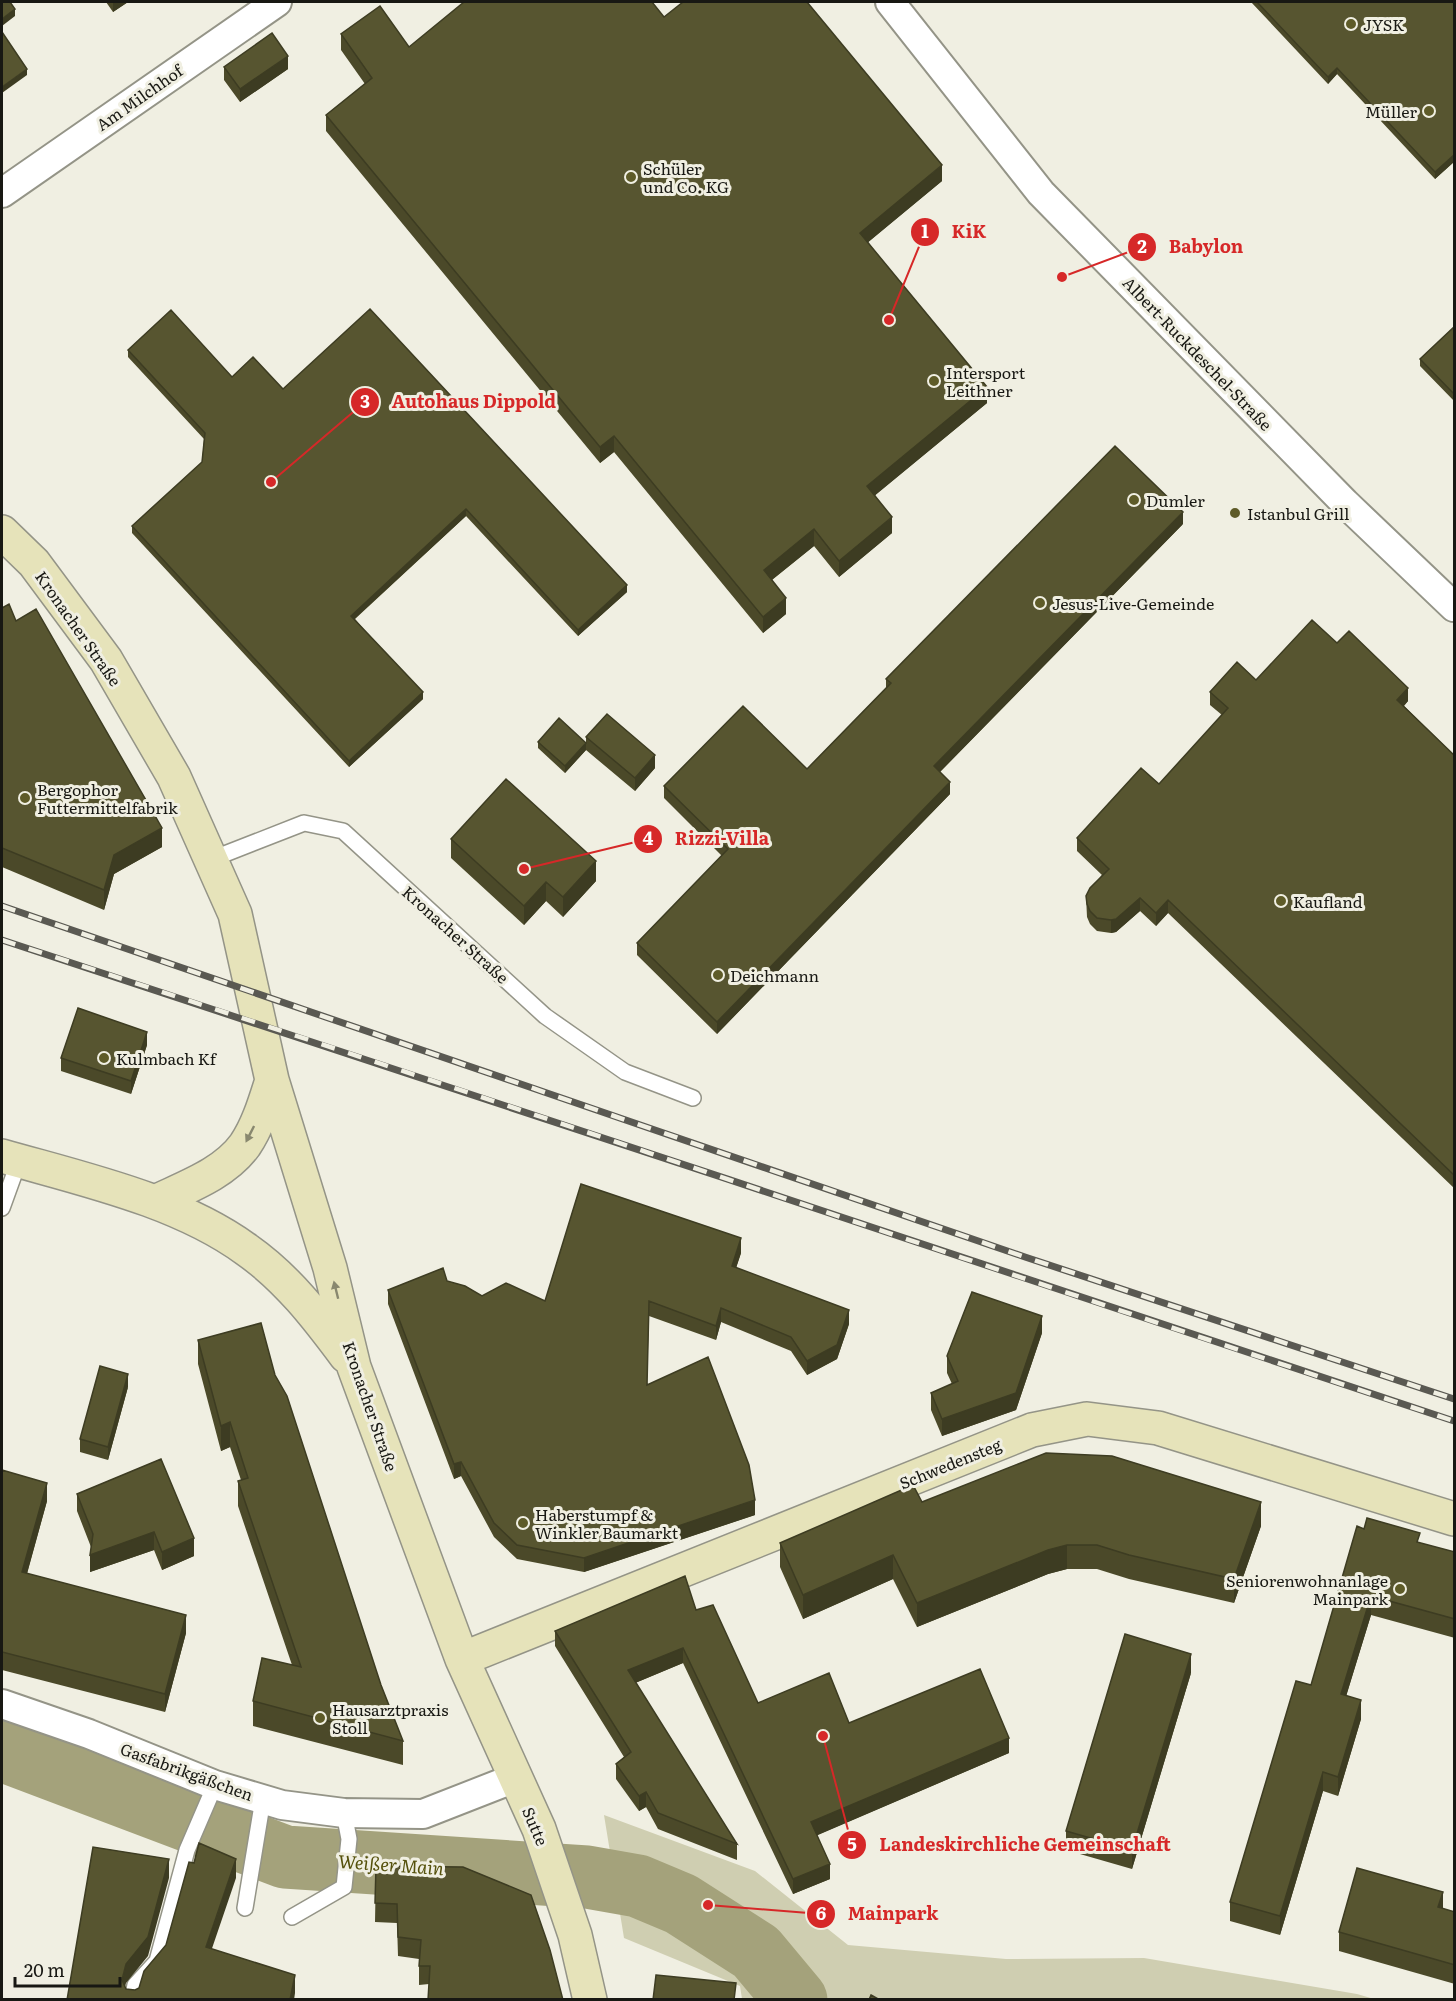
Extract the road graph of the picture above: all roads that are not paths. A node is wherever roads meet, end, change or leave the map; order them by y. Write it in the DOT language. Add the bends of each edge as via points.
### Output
graph roads {
  1 [pos="276,2"];
  2 [pos="890,2"];
  3 [pos="2,193"];
  4 [pos="2,532"];
  5 [pos="1455,607"];
  6 [pos="212,859"];
  7 [pos="272,1080"];
  8 [pos="693,1098"];
  9 [pos="10,1159"];
  10 [pos="155,1202"];
  11 [pos="2,1208"];
  12 [pos="354,1367"];
  13 [pos="1455,1519"];
  14 [pos="462,1659"];
  15 [pos="2,1704"];
  16 [pos="515,1778"];
  17 [pos="211,1794"];
  18 [pos="262,1807"];
  19 [pos="347,1826"];
  20 [pos="245,1908"];
  21 [pos="292,1917"];
  22 [pos="132,2000"];
  23 [pos="590,2000"];
  1 -- 3 [label="street, Am Milchhof"];
  2 -- 5 [label="street, Albert-Ruckdeschel-Straße" via="1041,193 1345,503"];
  4 -- 6 [label="street, Kronacher Straße" via="34,563 106,660 174,777"];
  6 -- 7 [label="street, Kronacher Straße" via="235,914"];
  6 -- 8 [label="lane, Kronacher Straße" via="304,823 343,831 546,1016 625,1072"];
  7 -- 10 [label="street, one-way" via="259,1118 245,1144 227,1164"];
  12 -- 7 [label="street, Kronacher Straße, one-way" via="330,1268"];
  9 -- 10 [label="street"];
  9 -- 11 [label="lane"];
  10 -- 12 [label="street" via="189,1216 247,1249 282,1278"];
  12 -- 14 [label="street, Kronacher Straße"];
  13 -- 14 [label="street, Schwedensteg" via="1158,1428 1087,1419 1032,1430"];
  14 -- 16 [label="street, Sutte"];
  15 -- 17 [label="street, Gasfabrikgäßchen" via="89,1734"];
  16 -- 19 [label="street, Gasfabrikgäßchen" via="423,1814"];
  16 -- 23 [label="street, Sutte" via="539,1829 575,1935"];
  17 -- 18 [label="street, Gasfabrikgäßchen"];
  17 -- 22 [label="lane" via="187,1850 157,1960 135,1985"];
  18 -- 19 [label="street, Gasfabrikgäßchen" via="282,1804"];
  18 -- 20 [label="lane"];
  19 -- 21 [label="lane" via="344,1887"];
}
